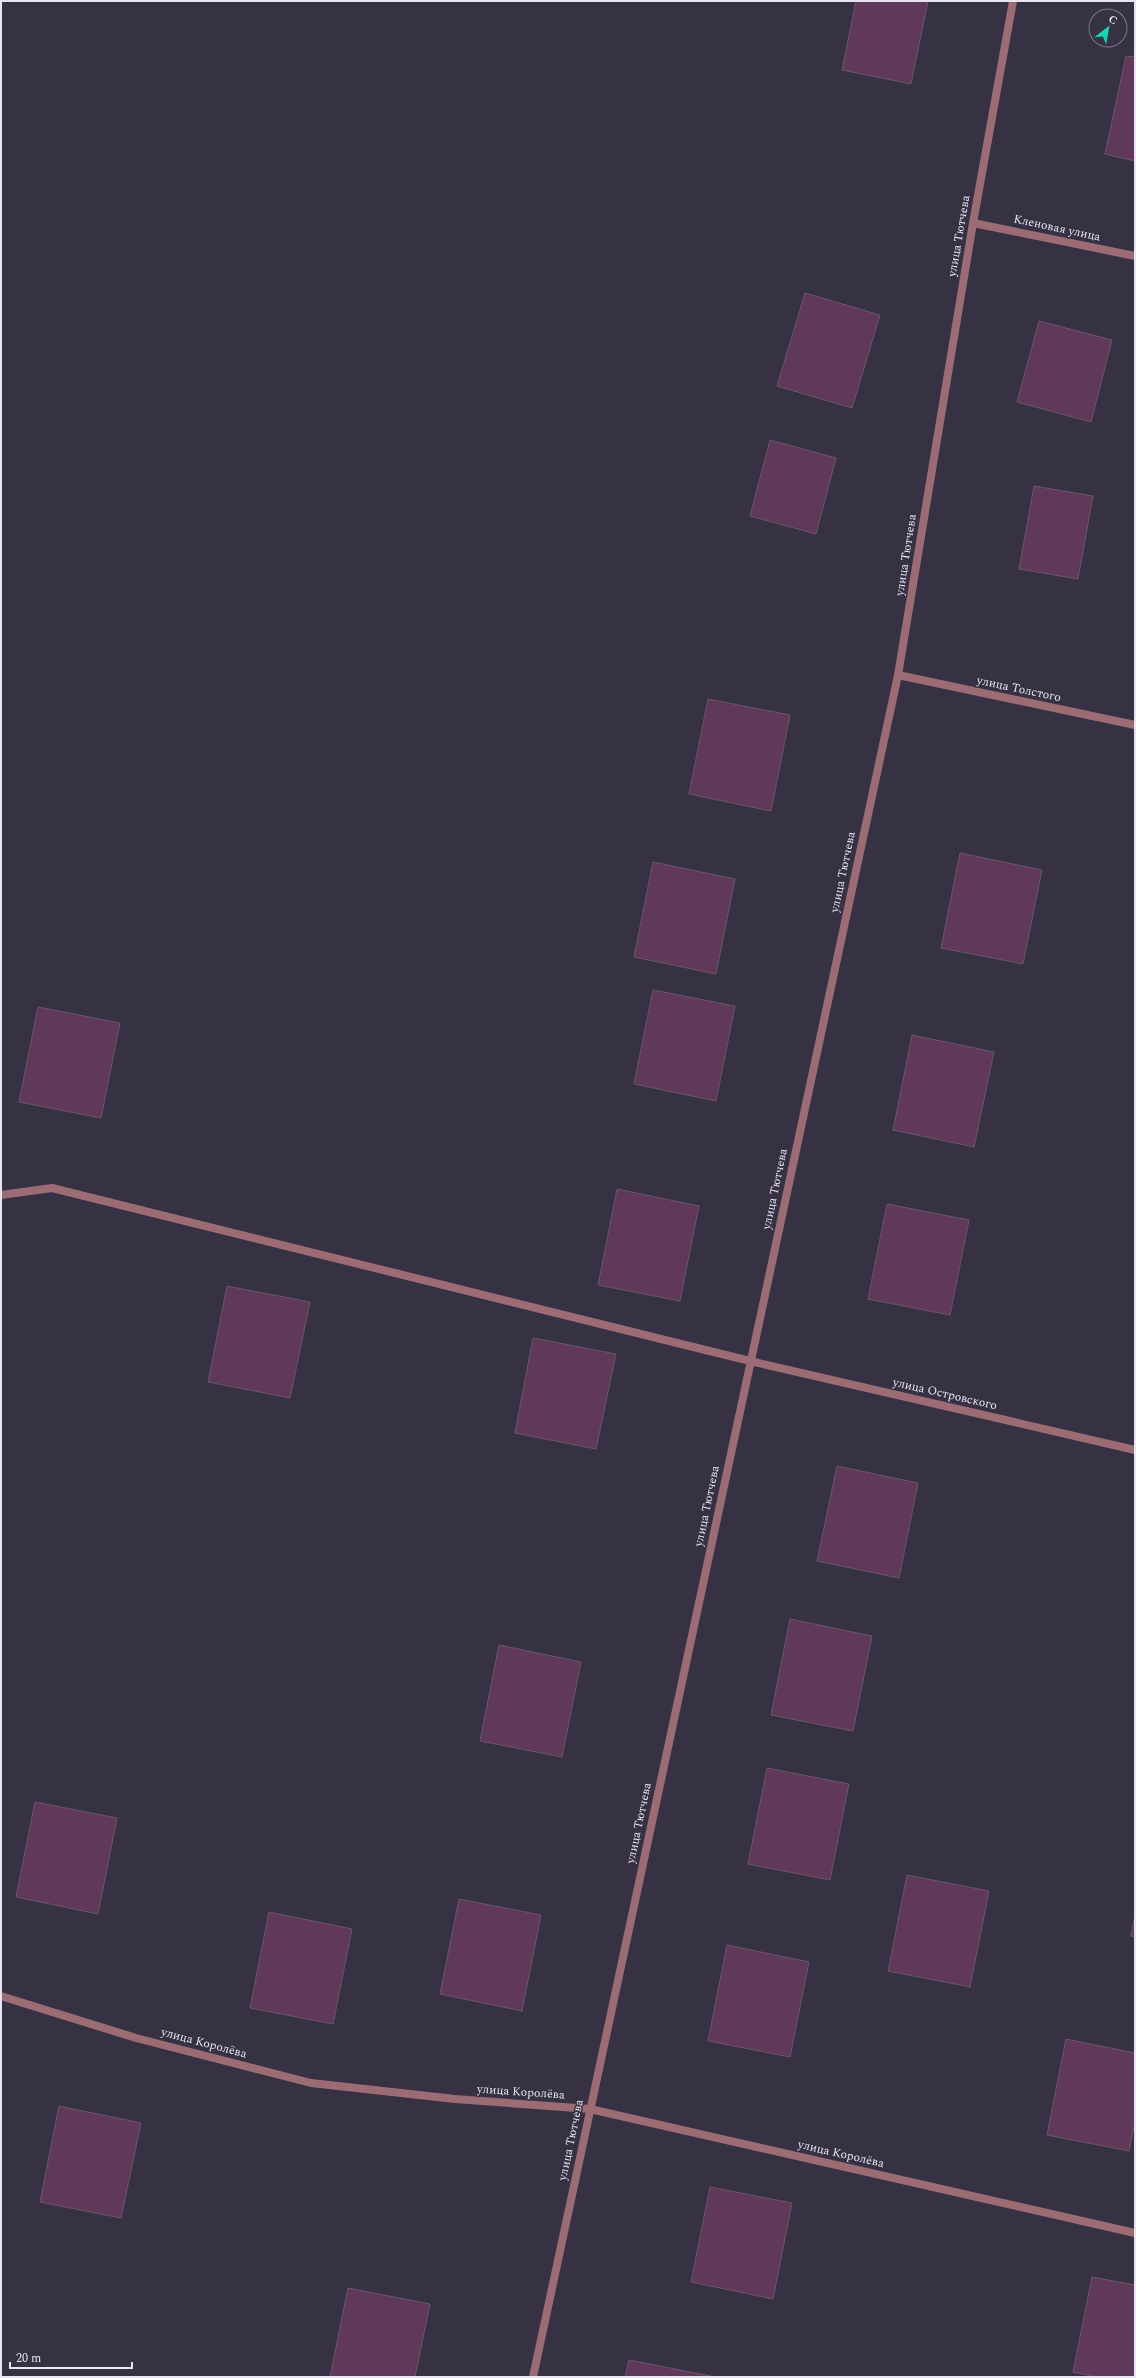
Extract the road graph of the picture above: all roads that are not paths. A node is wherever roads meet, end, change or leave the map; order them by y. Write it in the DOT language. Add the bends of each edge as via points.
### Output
graph roads {
  1 [pos="1013,1"];
  2 [pos="973,223"];
  3 [pos="1135,256"];
  4 [pos="898,675"];
  5 [pos="1135,725"];
  6 [pos="1,1195"];
  7 [pos="750,1361"];
  8 [pos="1135,1450"];
  9 [pos="1,1996"];
  10 [pos="590,2109"];
  11 [pos="1135,2233"];
  12 [pos="533,2377"];
  1 -- 2 [label="street, улица Тютчева"];
  2 -- 3 [label="street, Кленовая улица"];
  2 -- 4 [label="street, улица Тютчева"];
  4 -- 5 [label="street, улица Толстого"];
  4 -- 7 [label="street, улица Тютчева"];
  6 -- 7 [label="street, улица Островского" via="52,1188"];
  7 -- 8 [label="street, улица Островского"];
  7 -- 10 [label="street, улица Тютчева"];
  9 -- 10 [label="street, улица Королёва" via="136,2038 311,2084 455,2099"];
  10 -- 11 [label="street, улица Королёва"];
  10 -- 12 [label="street, улица Тютчева"];
}
